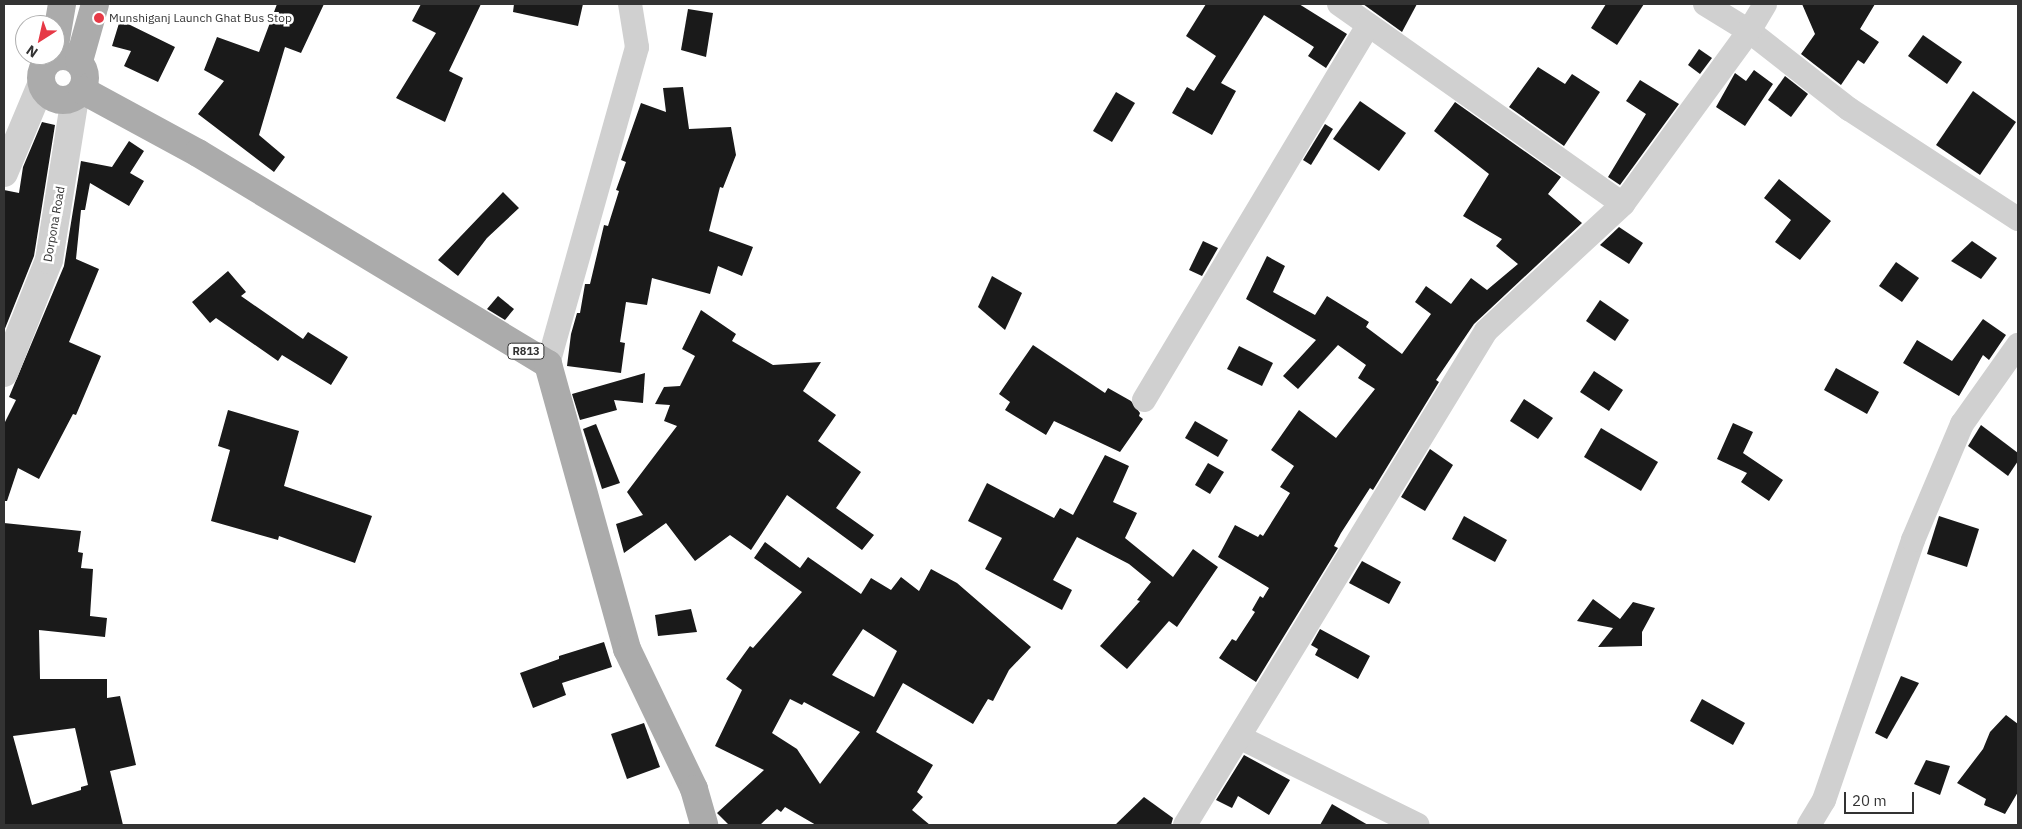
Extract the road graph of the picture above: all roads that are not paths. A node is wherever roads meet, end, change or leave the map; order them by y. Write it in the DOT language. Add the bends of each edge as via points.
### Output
graph roads {
  1 [pos="95,4"];
  2 [pos="630,4"];
  3 [pos="1339,4"];
  4 [pos="1705,4"];
  5 [pos="1765,4"];
  6 [pos="1368,25"];
  7 [pos="1749,31"];
  8 [pos="65,57"];
  9 [pos="80,61"];
  10 [pos="45,65"];
  11 [pos="41,85"];
  12 [pos="79,93"];
  13 [pos="4,173"];
  14 [pos="1623,204"];
  15 [pos="2018,219"];
  16 [pos="2018,346"];
  17 [pos="548,364"];
  18 [pos="4,373"];
  19 [pos="1144,400"];
  20 [pos="1239,737"];
  21 [pos="704,825"];
  22 [pos="1185,825"];
  23 [pos="1418,825"];
  24 [pos="1810,825"];
  1 -- 9 [label="main road"];
  2 -- 17 [label="street" via="637,47"];
  3 -- 6 [label="street"];
  4 -- 7 [label="street"];
  5 -- 7 [label="street"];
  6 -- 14 [label="street"];
  6 -- 19 [label="street"];
  7 -- 14 [label="street"];
  7 -- 15 [label="street" via="1848,109"];
  8 -- 9 [label="main road"];
  9 -- 12 [label="main road" via="86,80"];
  10 -- 11 [label="main road"];
  11 -- 12 [label="main road, R813" via="56,99"];
  11 -- 13 [label="street"];
  12 -- 17 [label="main road, R813" via="198,153"];
  12 -- 18 [label="street, Dorpona Road" via="50,260"];
  14 -- 20 [label="street" via="1486,331"];
  16 -- 24 [label="street" via="1962,424 1913,540 1824,800"];
  17 -- 21 [label="main road, R813" via="627,649 694,789"];
  20 -- 22 [label="street"];
  20 -- 23 [label="street"];
}
